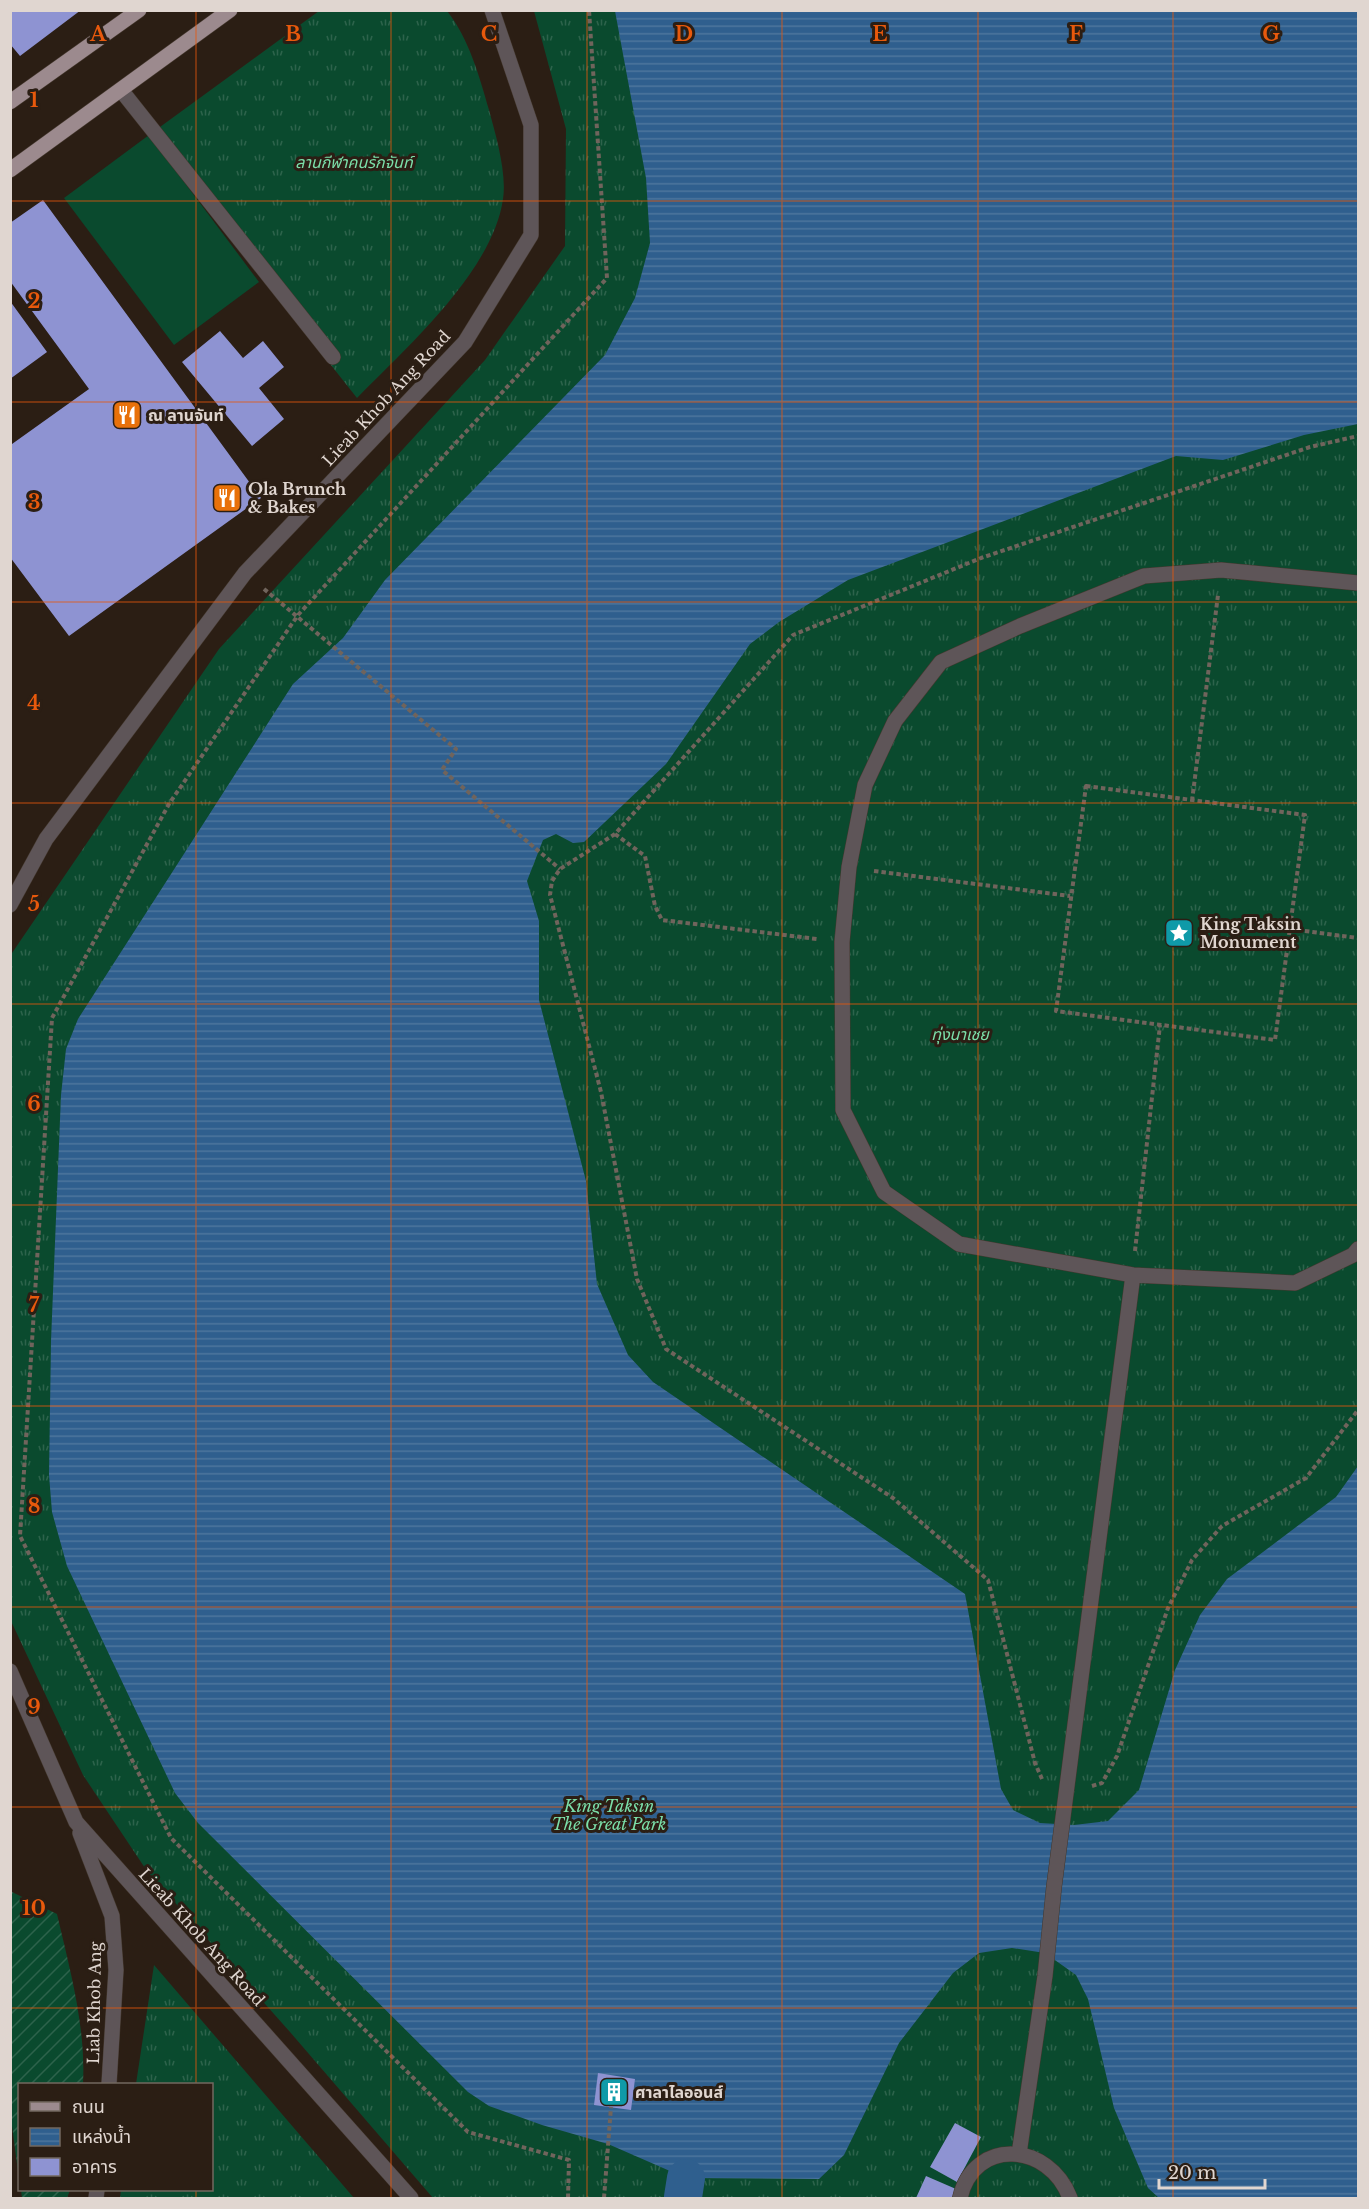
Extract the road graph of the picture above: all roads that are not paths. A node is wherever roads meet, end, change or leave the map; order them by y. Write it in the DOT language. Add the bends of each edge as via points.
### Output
graph roads {
  1 [pos="139,10"];
  2 [pos="230,10"];
  3 [pos="492,10"];
  4 [pos="121,90"];
  5 [pos="10,102"];
  6 [pos="10,170"];
  7 [pos="333,357"];
  8 [pos="1359,583"];
  9 [pos="10,905"];
  10 [pos="1359,1249"];
  11 [pos="1132,1275"];
  12 [pos="10,1671"];
  13 [pos="76,1822"];
  14 [pos="110,2083"];
  15 [pos="1019,2154"];
  16 [pos="411,2199"];
  17 [pos="960,2199"];
  18 [pos="1070,2199"];
  1 -- 5 [label="main road"];
  2 -- 4 [label="main road"];
  3 -- 9 [label="street, Lieab Khob Ang Road" via="531,125 531,235 465,342 245,573 46,839"];
  4 -- 6 [label="main road"];
  4 -- 7 [label="street"];
  8 -- 11 [label="street" via="1221,570 1144,576 1020,626 941,662 895,721 866,785 849,867 842,942 843,1110 884,1192 959,1244"];
  10 -- 11 [label="street" via="1353,1256 1295,1283"];
  11 -- 15 [label="street" via="1045,1976"];
  12 -- 13 [label="street, Lieab Khob Ang Road"];
  13 -- 14 [label="street, Liab Khob Ang" via="112,1916 116,1970"];
  13 -- 16 [label="street, Lieab Khob Ang Road"];
  15 -- 17 [label="street" via="1005,2154 979,2167 968,2178"];
  15 -- 18 [label="street" via="1037,2158 1052,2169 1064,2182"];
}
